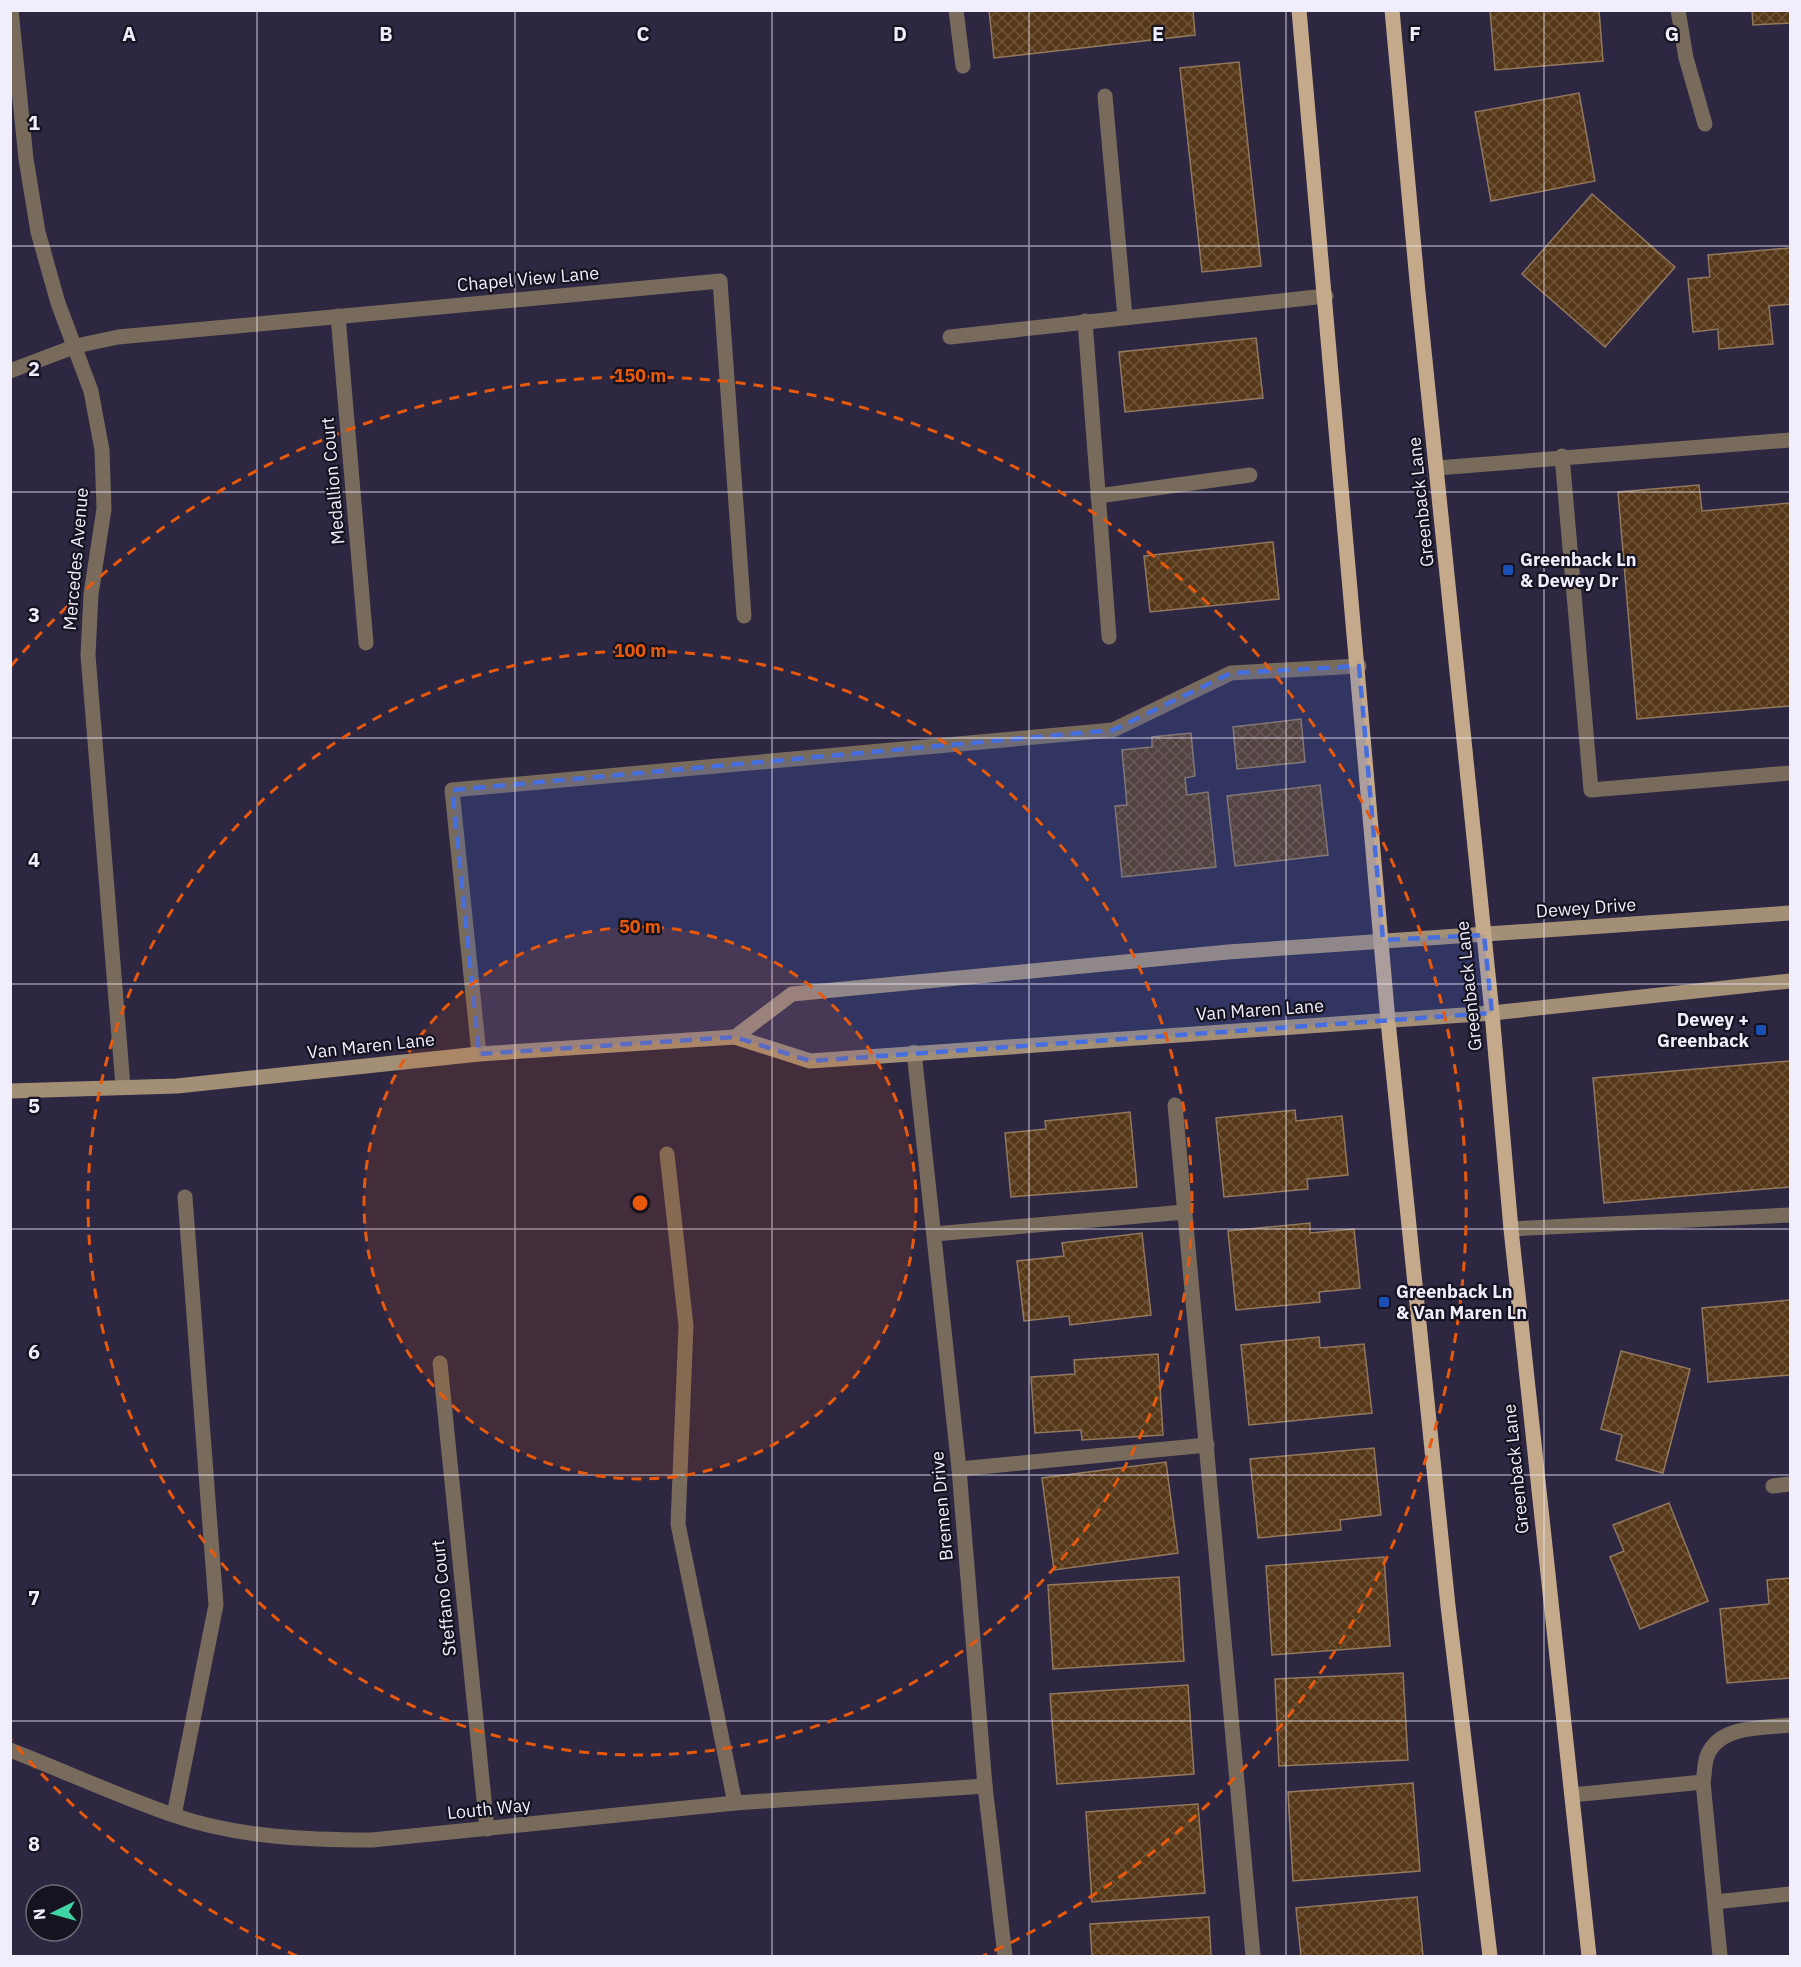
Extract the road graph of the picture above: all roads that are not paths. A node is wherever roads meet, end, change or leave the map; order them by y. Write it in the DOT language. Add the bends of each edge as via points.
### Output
graph roads {
  1 [pos="11,10"];
  2 [pos="956,10"];
  3 [pos="1299,10"];
  4 [pos="1392,10"];
  5 [pos="1678,10"];
  6 [pos="963,66"];
  7 [pos="1105,96"];
  8 [pos="1705,124"];
  9 [pos="1326,296"];
  10 [pos="338,316"];
  11 [pos="1125,317"];
  12 [pos="1085,321"];
  13 [pos="950,337"];
  14 [pos="75,346"];
  15 [pos="10,371"];
  16 [pos="1791,440"];
  17 [pos="1562,456"];
  18 [pos="1437,468"];
  19 [pos="1250,475"];
  20 [pos="1098,496"];
  21 [pos="744,616"];
  22 [pos="1109,637"];
  23 [pos="366,643"];
  24 [pos="1359,666"];
  25 [pos="1791,773"];
  26 [pos="1791,913"];
  27 [pos="1484,934"];
  28 [pos="1383,940"];
  29 [pos="1791,981"];
  30 [pos="1492,1013"];
  31 [pos="1389,1021"];
  32 [pos="735,1037"];
  33 [pos="914,1052"];
  34 [pos="479,1054"];
  35 [pos="123,1086"];
  36 [pos="10,1091"];
  37 [pos="1174,1105"];
  38 [pos="667,1154"];
  39 [pos="185,1197"];
  40 [pos="1185,1212"];
  41 [pos="1791,1215"];
  42 [pos="1510,1229"];
  43 [pos="934,1234"];
  44 [pos="440,1363"];
  45 [pos="1207,1445"];
  46 [pos="959,1468"];
  47 [pos="1791,1484"];
  48 [pos="1773,1485"];
  49 [pos="1791,1725"];
  50 [pos="10,1750"];
  51 [pos="1703,1782"];
  52 [pos="985,1786"];
  53 [pos="1572,1795"];
  54 [pos="735,1803"];
  55 [pos="174,1815"];
  56 [pos="487,1829"];
  57 [pos="1791,1894"];
  58 [pos="1714,1902"];
  59 [pos="1005,1956"];
  60 [pos="1253,1956"];
  61 [pos="1490,1956"];
  62 [pos="1589,1956"];
  63 [pos="1720,1956"];
  1 -- 14 [label="street, Mercedes Avenue" via="26,159 38,232"];
  2 -- 6 [label="street"];
  3 -- 9 [label="main road"];
  4 -- 18 [label="main road, Greenback Lane"];
  5 -- 8 [label="street" via="1686,58"];
  7 -- 11 [label="street"];
  9 -- 11 [label="street"];
  9 -- 24 [label="main road"];
  10 -- 14 [label="street, Chapel View Lane" via="118,337"];
  10 -- 21 [label="street, Chapel View Lane" via="720,281"];
  10 -- 23 [label="street, Medallion Court"];
  11 -- 12 [label="street"];
  12 -- 13 [label="street"];
  12 -- 20 [label="street"];
  14 -- 15 [label="street, Chapel View Lane"];
  14 -- 35 [label="street, Mercedes Avenue" via="91,391 102,450 104,509 91,594 88,655"];
  16 -- 17 [label="street"];
  17 -- 18 [label="street"];
  17 -- 25 [label="street" via="1591,790"];
  18 -- 27 [label="main road, Greenback Lane"];
  19 -- 20 [label="street"];
  20 -- 22 [label="street"];
  24 -- 28 [label="main road"];
  24 -- 34 [label="street" via="1231,673 1113,730 452,790"];
  26 -- 27 [label="main road, Dewey Drive"];
  27 -- 28 [label="main road, Dewey Drive"];
  27 -- 30 [label="main road, Greenback Lane"];
  28 -- 31 [label="main road"];
  28 -- 32 [label="main road" via="792,994"];
  29 -- 30 [label="main road, Van Maren Lane"];
  30 -- 31 [label="main road, Van Maren Lane"];
  30 -- 42 [label="main road, Greenback Lane"];
  31 -- 33 [label="main road, Van Maren Lane"];
  31 -- 61 [label="main road" via="1448,1606"];
  32 -- 33 [label="main road, Van Maren Lane" via="810,1061"];
  32 -- 34 [label="main road, Van Maren Lane"];
  33 -- 43 [label="street, Bremen Drive"];
  34 -- 35 [label="main road, Van Maren Lane" via="177,1086"];
  35 -- 36 [label="main road, Van Maren Lane"];
  37 -- 40 [label="street"];
  38 -- 54 [label="street" via="686,1326 678,1524"];
  39 -- 55 [label="street" via="216,1605"];
  40 -- 43 [label="street"];
  40 -- 45 [label="street"];
  41 -- 42 [label="street"];
  42 -- 53 [label="main road, Greenback Lane"];
  43 -- 46 [label="street, Bremen Drive"];
  44 -- 56 [label="street, Steffano Court"];
  45 -- 46 [label="street"];
  45 -- 60 [label="street"];
  46 -- 52 [label="street, Bremen Drive"];
  47 -- 48 [label="street"];
  49 -- 51 [label="street" via="1738,1730 1719,1740 1708,1754"];
  50 -- 55 [label="street, Louth Way"];
  51 -- 53 [label="street"];
  51 -- 58 [label="street"];
  52 -- 54 [label="street, Louth Way"];
  52 -- 59 [label="street, Bremen Drive"];
  53 -- 62 [label="main road, Greenback Lane"];
  54 -- 56 [label="street, Louth Way"];
  55 -- 56 [label="street, Louth Way" via="227,1828 314,1840 372,1840"];
  57 -- 58 [label="street"];
  58 -- 63 [label="street"];
}
